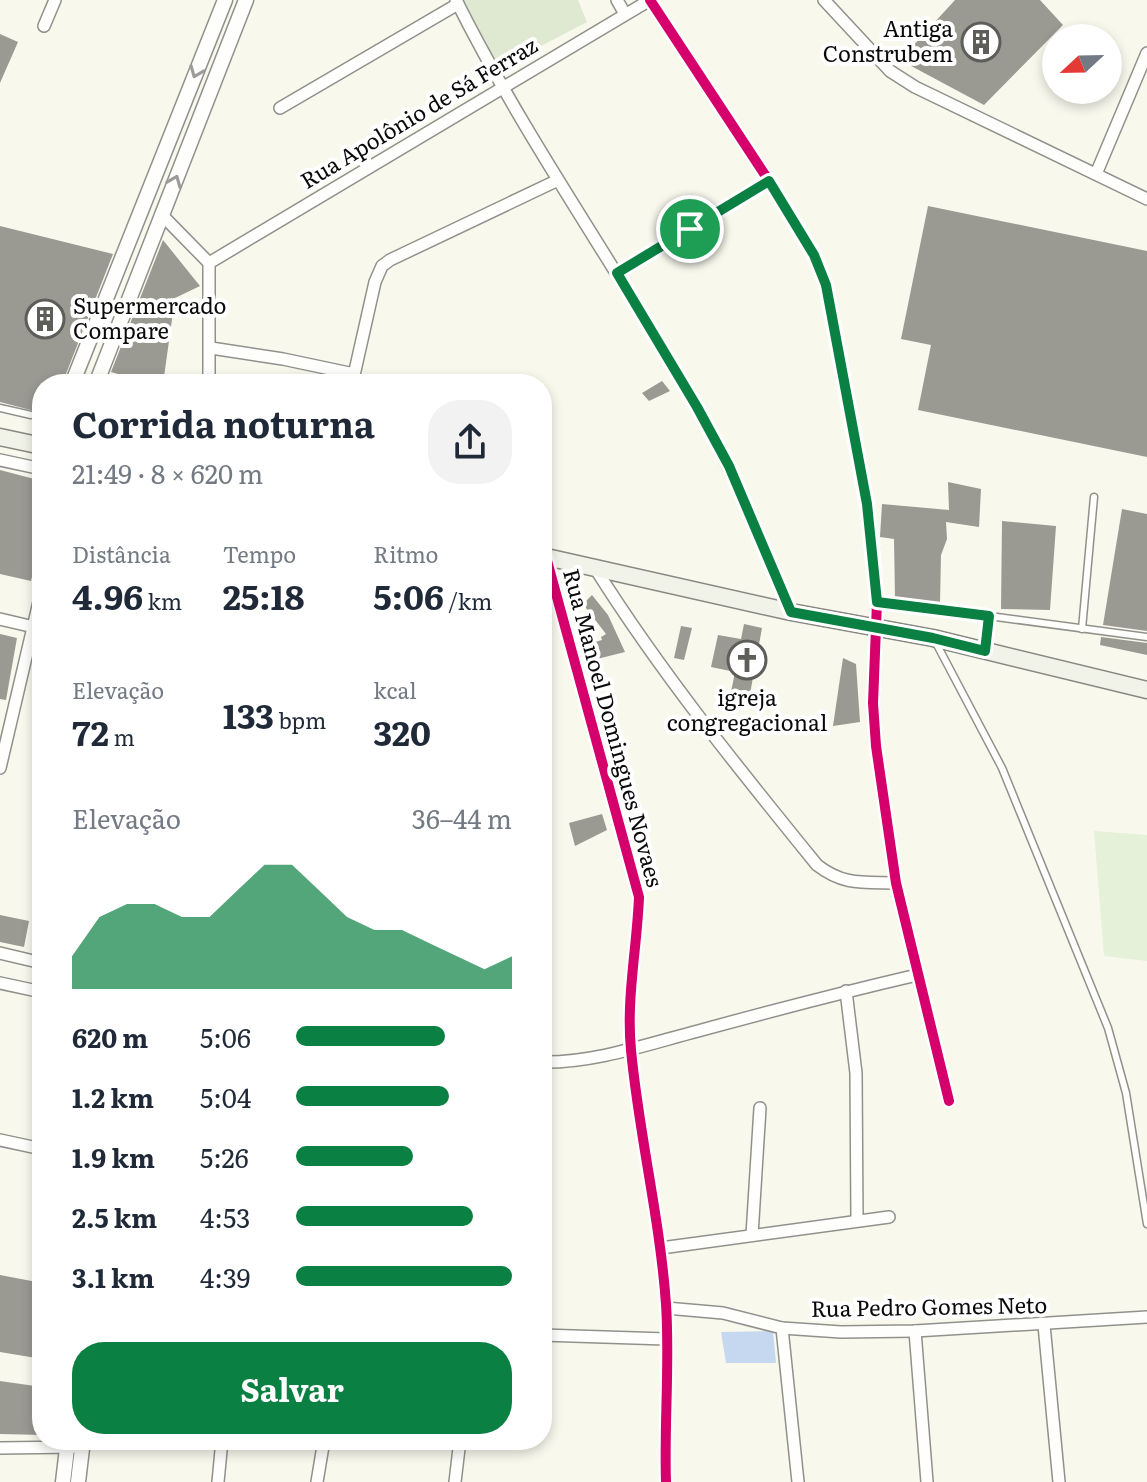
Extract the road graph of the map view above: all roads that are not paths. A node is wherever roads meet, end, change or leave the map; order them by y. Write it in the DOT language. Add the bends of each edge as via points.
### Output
graph roads {
  1 [pos="55,0"];
  2 [pos="225,0"];
  3 [pos="246,0"];
  4 [pos="617,0"];
  5 [pos="650,0"];
  6 [pos="824,0"];
  7 [pos="457,2"];
  8 [pos="625,14"];
  9 [pos="44,26"];
  10 [pos="1147,53"];
  11 [pos="503,85"];
  12 [pos="280,108"];
  13 [pos="1096,174"];
  14 [pos="556,181"];
  15 [pos="769,181"];
  16 [pos="1147,199"];
  17 [pos="161,214"];
  18 [pos="125,247"];
  19 [pos="145,256"];
  20 [pos="209,263"];
  21 [pos="617,273"];
  22 [pos="211,348"];
  23 [pos="76,374"];
  24 [pos="100,374"];
  25 [pos="210,374"];
  26 [pos="336,374"];
  27 [pos="354,374"];
  28 [pos="0,408"];
  29 [pos="31,415"];
  30 [pos="0,437"];
  31 [pos="32,444"];
  32 [pos="0,460"];
  33 [pos="32,467"];
  34 [pos="1094,497"];
  35 [pos="552,558"];
  36 [pos="595,568"];
  37 [pos="552,585"];
  38 [pos="877,602"];
  39 [pos="791,612"];
  40 [pos="989,616"];
  41 [pos="0,619"];
  42 [pos="32,627"];
  43 [pos="876,629"];
  44 [pos="1082,629"];
  45 [pos="32,635"];
  46 [pos="1147,637"];
  47 [pos="933,638"];
  48 [pos="985,651"];
  49 [pos="1147,690"];
  50 [pos="0,768"];
  51 [pos="896,883"];
  52 [pos="0,953"];
  53 [pos="32,961"];
  54 [pos="917,975"];
  55 [pos="0,983"];
  56 [pos="32,990"];
  57 [pos="846,991"];
  58 [pos="631,1048"];
  59 [pos="552,1062"];
  60 [pos="949,1101"];
  61 [pos="760,1108"];
  62 [pos="0,1140"];
  63 [pos="32,1147"];
  64 [pos="889,1217"];
  65 [pos="857,1220"];
  66 [pos="1147,1224"];
  67 [pos="752,1235"];
  68 [pos="661,1248"];
  69 [pos="666,1308"];
  70 [pos="1147,1317"];
  71 [pos="1044,1325"];
  72 [pos="782,1328"];
  73 [pos="915,1331"];
  74 [pos="552,1335"];
  75 [pos="666,1339"];
  76 [pos="32,1446"];
  77 [pos="0,1448"];
  78 [pos="73,1450"];
  79 [pos="75,1450"];
  80 [pos="221,1450"];
  81 [pos="322,1450"];
  82 [pos="459,1450"];
  83 [pos="63,1482"];
  84 [pos="78,1482"];
  85 [pos="218,1482"];
  86 [pos="317,1482"];
  87 [pos="455,1482"];
  88 [pos="666,1482"];
  89 [pos="798,1482"];
  90 [pos="927,1482"];
  91 [pos="1059,1482"];
  1 -- 9 [label="street"];
  2 -- 18 [label="street, one-way"];
  17 -- 3 [label="street, one-way"];
  4 -- 8 [label="street"];
  5 -- 8 [label="street, Rua Apolônio de Sá Ferraz"];
  5 -- 15 [label="street"];
  6 -- 13 [label="street" via="890,71 915,87"];
  7 -- 11 [label="street"];
  7 -- 12 [label="street"];
  8 -- 11 [label="street, Rua Apolônio de Sá Ferraz"];
  10 -- 13 [label="street"];
  11 -- 14 [label="street"];
  11 -- 20 [label="street, Rua Apolônio de Sá Ferraz"];
  13 -- 16 [label="street"];
  14 -- 21 [label="street"];
  14 -- 27 [label="street" via="382,266"];
  15 -- 21 [label="street"];
  15 -- 38 [label="street" via="826,285 867,504"];
  17 -- 19 [label="street"];
  17 -- 20 [label="street"];
  18 -- 19 [label="street"];
  18 -- 23 [label="street"];
  19 -- 24 [label="street"];
  20 -- 22 [label="street"];
  21 -- 39 [label="street" via="729,466"];
  22 -- 25 [label="street"];
  22 -- 26 [label="street"];
  28 -- 29 [label="lane"];
  30 -- 31 [label="main road"];
  32 -- 33 [label="street"];
  34 -- 44 [label="lane"];
  35 -- 36 [label="main road"];
  36 -- 39 [label="main road"];
  36 -- 51 [label="street" via="629,623 726,753 817,865 844,881"];
  37 -- 58 [label="street, Rua Manoel Domingues Novaes" via="639,897"];
  38 -- 40 [label="lane"];
  38 -- 43 [label="street"];
  39 -- 43 [label="main road"];
  40 -- 44 [label="lane"];
  40 -- 48 [label="lane"];
  41 -- 42 [label="street"];
  43 -- 47 [label="main road"];
  43 -- 51 [label="street" via="876,746"];
  44 -- 46 [label="lane"];
  45 -- 50 [label="street"];
  47 -- 48 [label="main road"];
  47 -- 66 [label="lane" via="1008,781 1108,1028 1126,1093"];
  48 -- 49 [label="main road"];
  51 -- 54 [label="street"];
  52 -- 53 [label="street"];
  54 -- 57 [label="street"];
  54 -- 60 [label="street"];
  55 -- 56 [label="street"];
  57 -- 58 [label="street"];
  57 -- 65 [label="street" via="856,1073"];
  58 -- 59 [label="street"];
  58 -- 68 [label="street, Rua Manoel Domingues Novaes"];
  61 -- 67 [label="street"];
  62 -- 63 [label="street"];
  64 -- 65 [label="street"];
  65 -- 67 [label="street"];
  67 -- 68 [label="street"];
  68 -- 69 [label="street, Rua Manoel Domingues Novaes"];
  69 -- 72 [label="street, Rua Pedro Gomes Neto" via="723,1313"];
  69 -- 75 [label="street, Rua Manoel Domingues Novaes"];
  70 -- 71 [label="street, Rua Pedro Gomes Neto"];
  71 -- 73 [label="street, Rua Pedro Gomes Neto"];
  71 -- 91 [label="street"];
  72 -- 73 [label="street, Rua Pedro Gomes Neto"];
  72 -- 89 [label="street"];
  73 -- 90 [label="street"];
  74 -- 75 [label="street"];
  75 -- 88 [label="street, Rua Manoel Domingues Novaes"];
  76 -- 77 [label="street"];
  78 -- 83 [label="street"];
  79 -- 84 [label="street"];
  80 -- 85 [label="street"];
  81 -- 86 [label="street"];
  82 -- 87 [label="street"];
}
